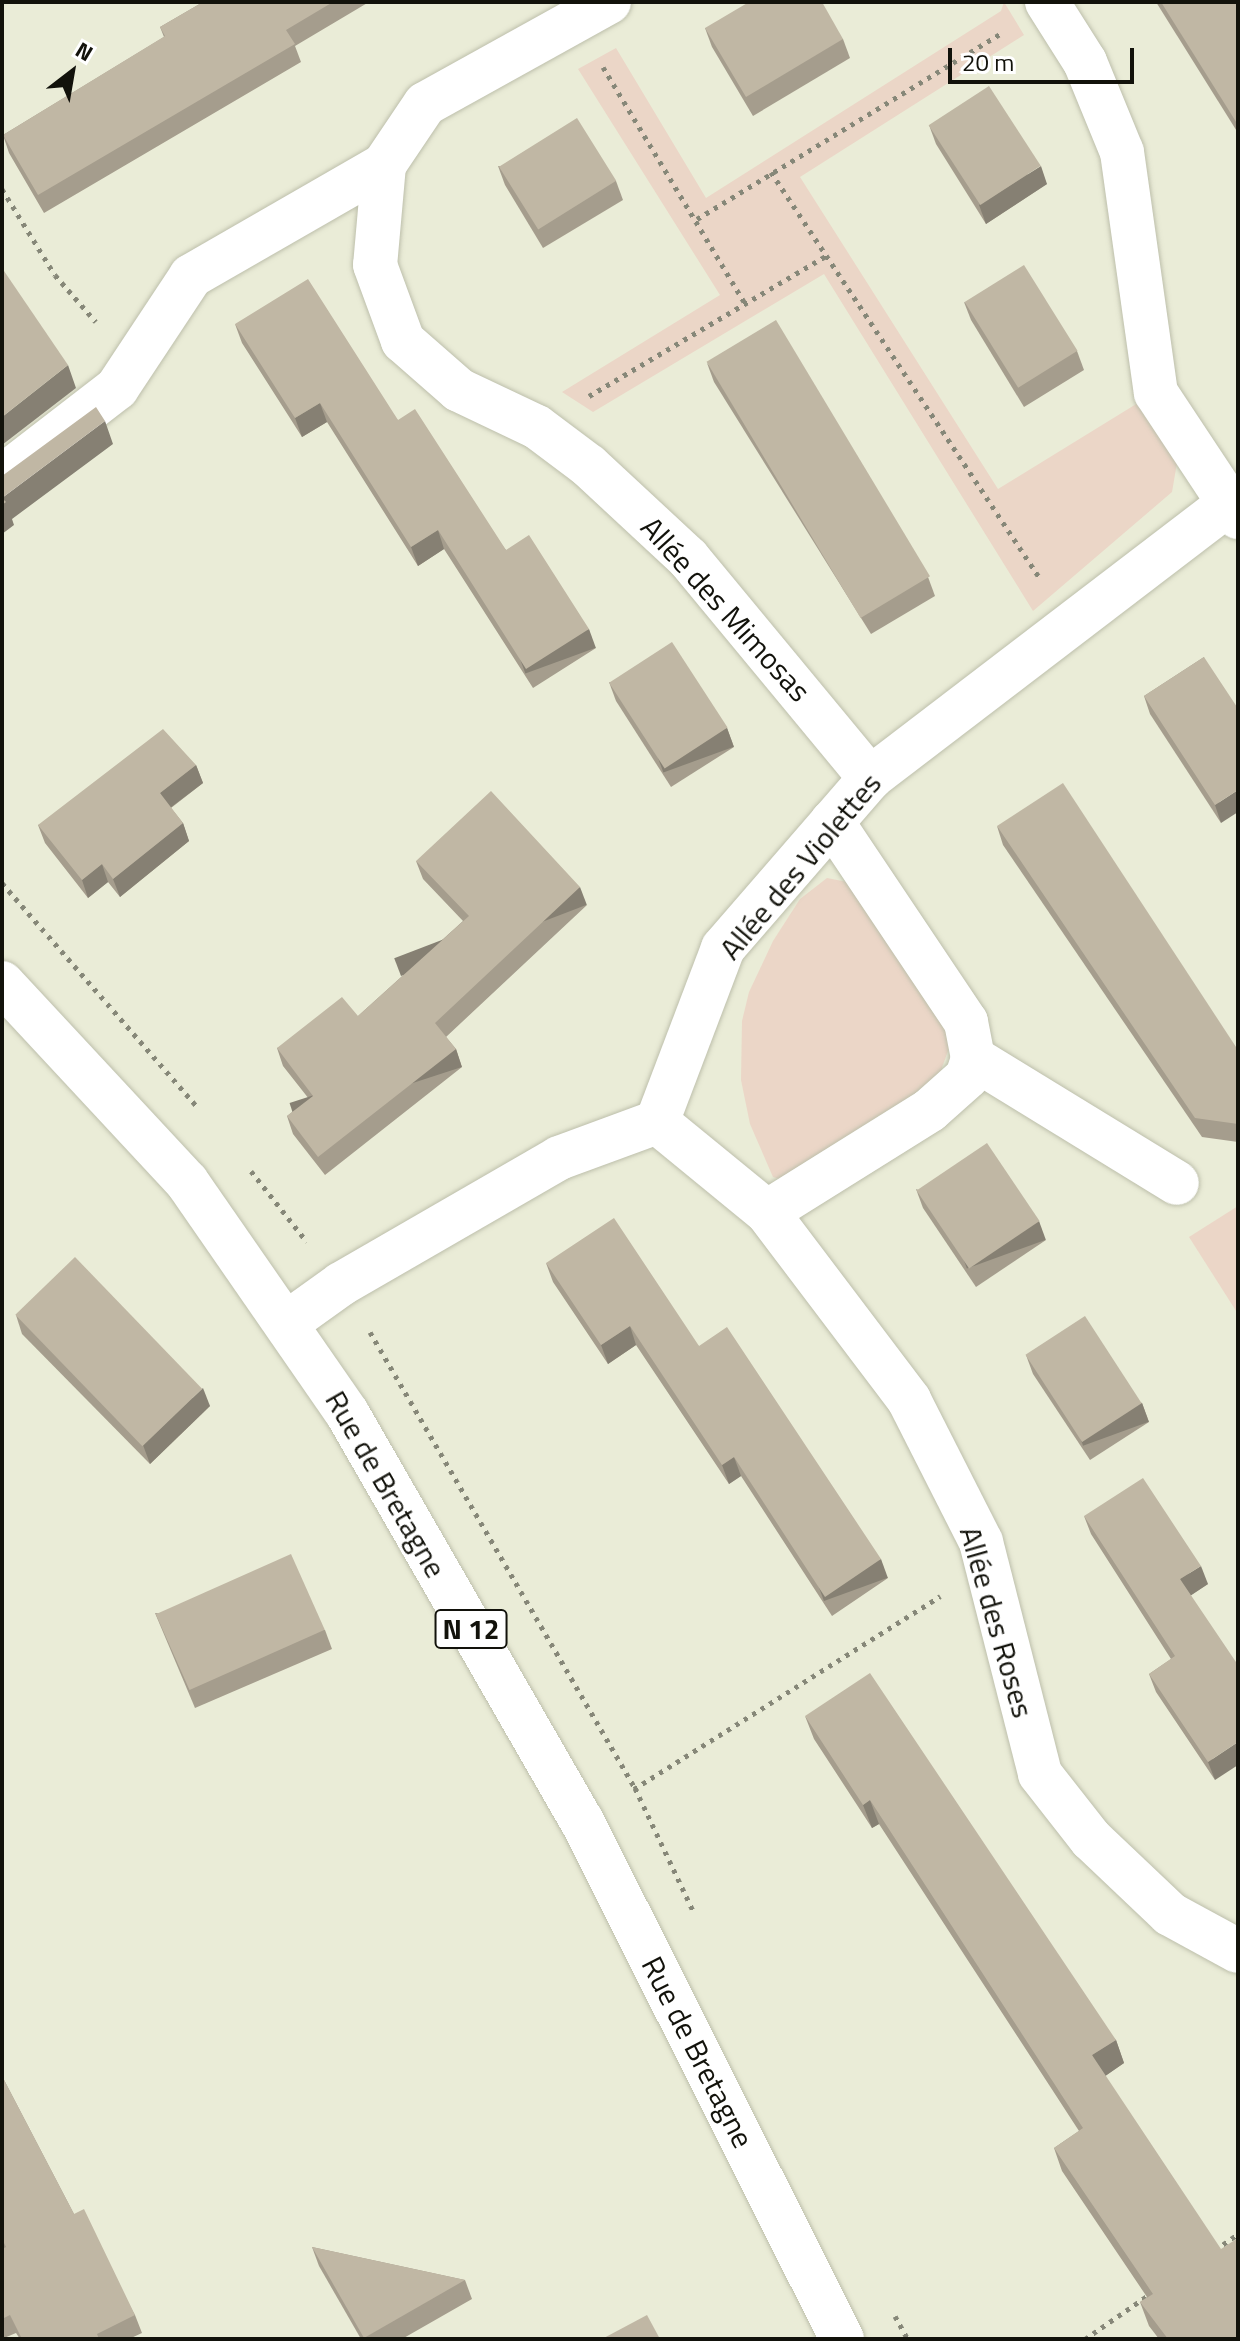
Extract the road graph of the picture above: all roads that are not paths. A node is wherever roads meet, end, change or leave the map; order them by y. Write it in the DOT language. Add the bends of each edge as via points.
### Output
graph roads {
  1 [pos="1048,3"];
  2 [pos="592,12"];
  3 [pos="384,165"];
  4 [pos="2,477"];
  5 [pos="1234,506"];
  6 [pos="870,778"];
  7 [pos="832,822"];
  8 [pos="2,983"];
  9 [pos="973,1058"];
  10 [pos="657,1122"];
  11 [pos="1177,1183"];
  12 [pos="767,1212"];
  13 [pos="288,1322"];
  14 [pos="1238,1951"];
  15 [pos="842,2339"];
  1 -- 5 [label="street" via="1085,62 1122,152 1156,393"];
  2 -- 3 [label="street, Allée des Mimosas" via="425,104"];
  3 -- 4 [label="street, Allée des Mimosas" via="191,276 117,388"];
  3 -- 6 [label="street, Allée des Mimosas" via="375,265 403,341 459,390 537,427 589,466 688,558"];
  5 -- 6 [label="street, Allée des Violettes"];
  6 -- 7 [label="street, Allée des Violettes"];
  7 -- 9 [label="street" via="966,1022"];
  7 -- 10 [label="street, Allée des Violettes" via="723,948"];
  8 -- 13 [label="street, Rue de Bretagne / N 12" via="187,1182"];
  9 -- 11 [label="street"];
  9 -- 12 [label="street" via="967,1077 930,1110"];
  10 -- 12 [label="street, Allée des Roses"];
  10 -- 13 [label="street" via="559,1158 341,1284"];
  12 -- 14 [label="street, Allée des Roses" via="909,1400 981,1542 1040,1774 1091,1839 1170,1914"];
  13 -- 15 [label="street, Rue de Bretagne / N 12" via="347,1413 582,1821"];
}
